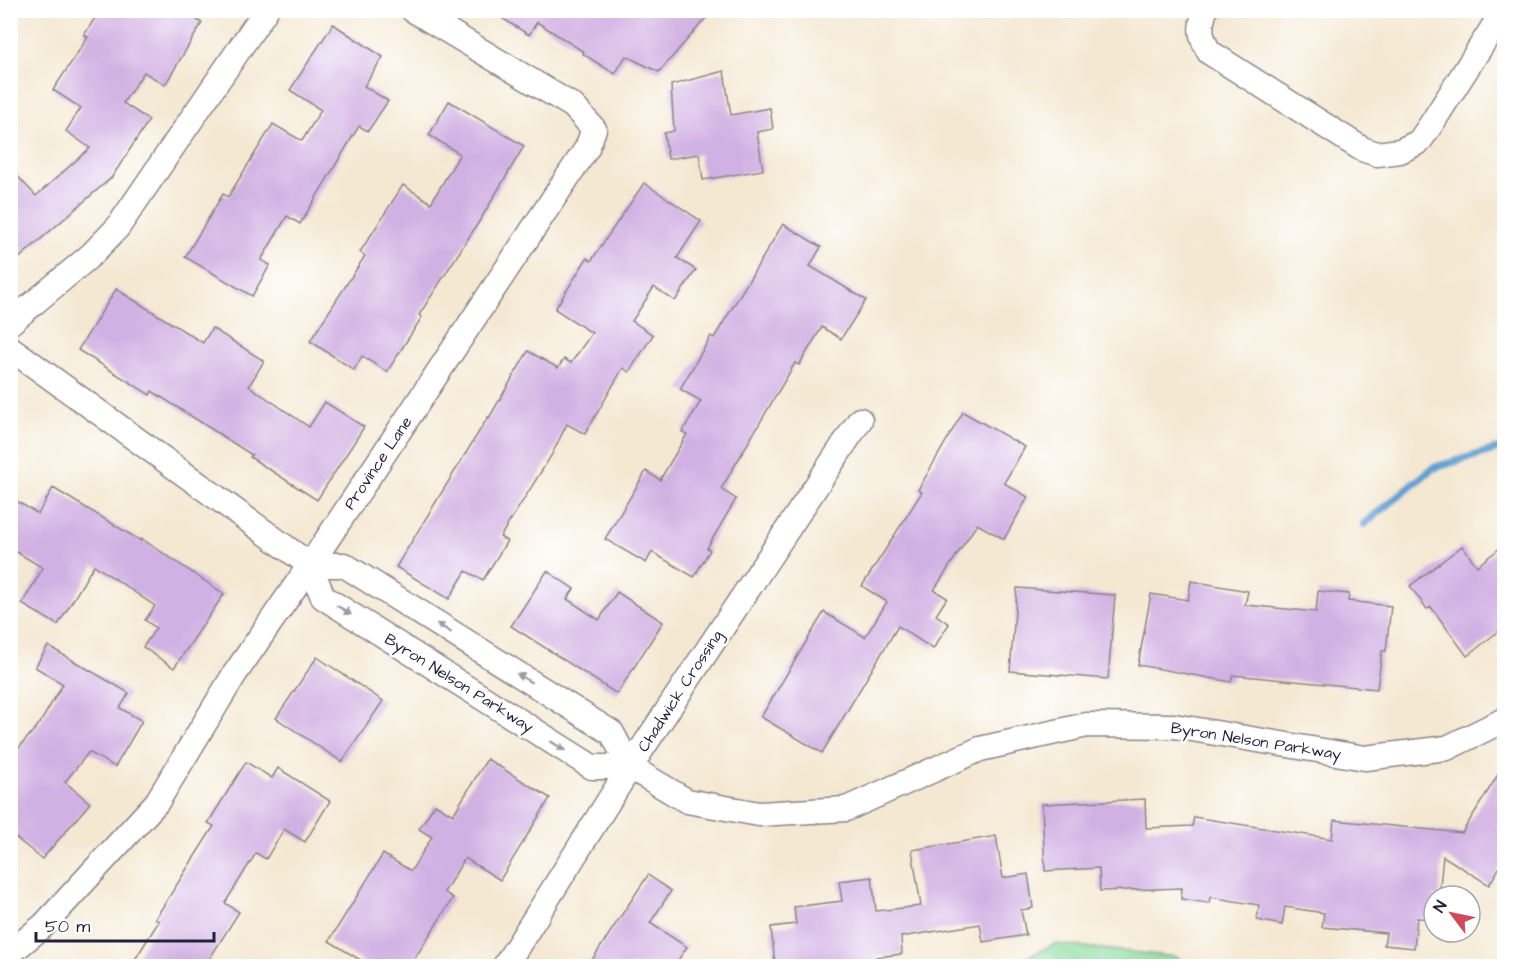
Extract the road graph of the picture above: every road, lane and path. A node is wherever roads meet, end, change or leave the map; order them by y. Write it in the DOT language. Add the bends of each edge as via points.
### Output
graph roads {
  1 [pos="266,10"];
  2 [pos="413,10"];
  3 [pos="1206,10"];
  4 [pos="1504,10"];
  5 [pos="10,323"];
  6 [pos="10,348"];
  7 [pos="860,420"];
  8 [pos="310,565"];
  9 [pos="477,648"];
  10 [pos="458,682"];
  11 [pos="1504,720"];
  12 [pos="630,767"];
  13 [pos="10,953"];
  14 [pos="505,966"];
  1 -- 5 [label="street" via="118,227"];
  2 -- 8 [label="street, Province Lane" via="573,106 594,129 581,158"];
  3 -- 4 [label="street" via="1200,28 1209,52 1362,149 1377,154 1400,152 1419,142"];
  6 -- 8 [label="street"];
  7 -- 12 [label="street, Chadwick Crossing"];
  9 -- 8 [label="street, one-way" via="344,565"];
  8 -- 10 [label="street, Byron Nelson Parkway, one-way" via="323,597"];
  8 -- 13 [label="street, Province Lane" via="234,675 157,802 45,925"];
  9 -- 10 [label="street"];
  12 -- 9 [label="street, one-way" via="612,733"];
  10 -- 12 [label="street, Byron Nelson Parkway, one-way" via="592,767"];
  11 -- 12 [label="street, Byron Nelson Parkway" via="1447,748 1365,758 1174,726 1087,724 980,749 846,809 759,814 687,801"];
  12 -- 14 [label="street, Chadwick Crossing"];
}
